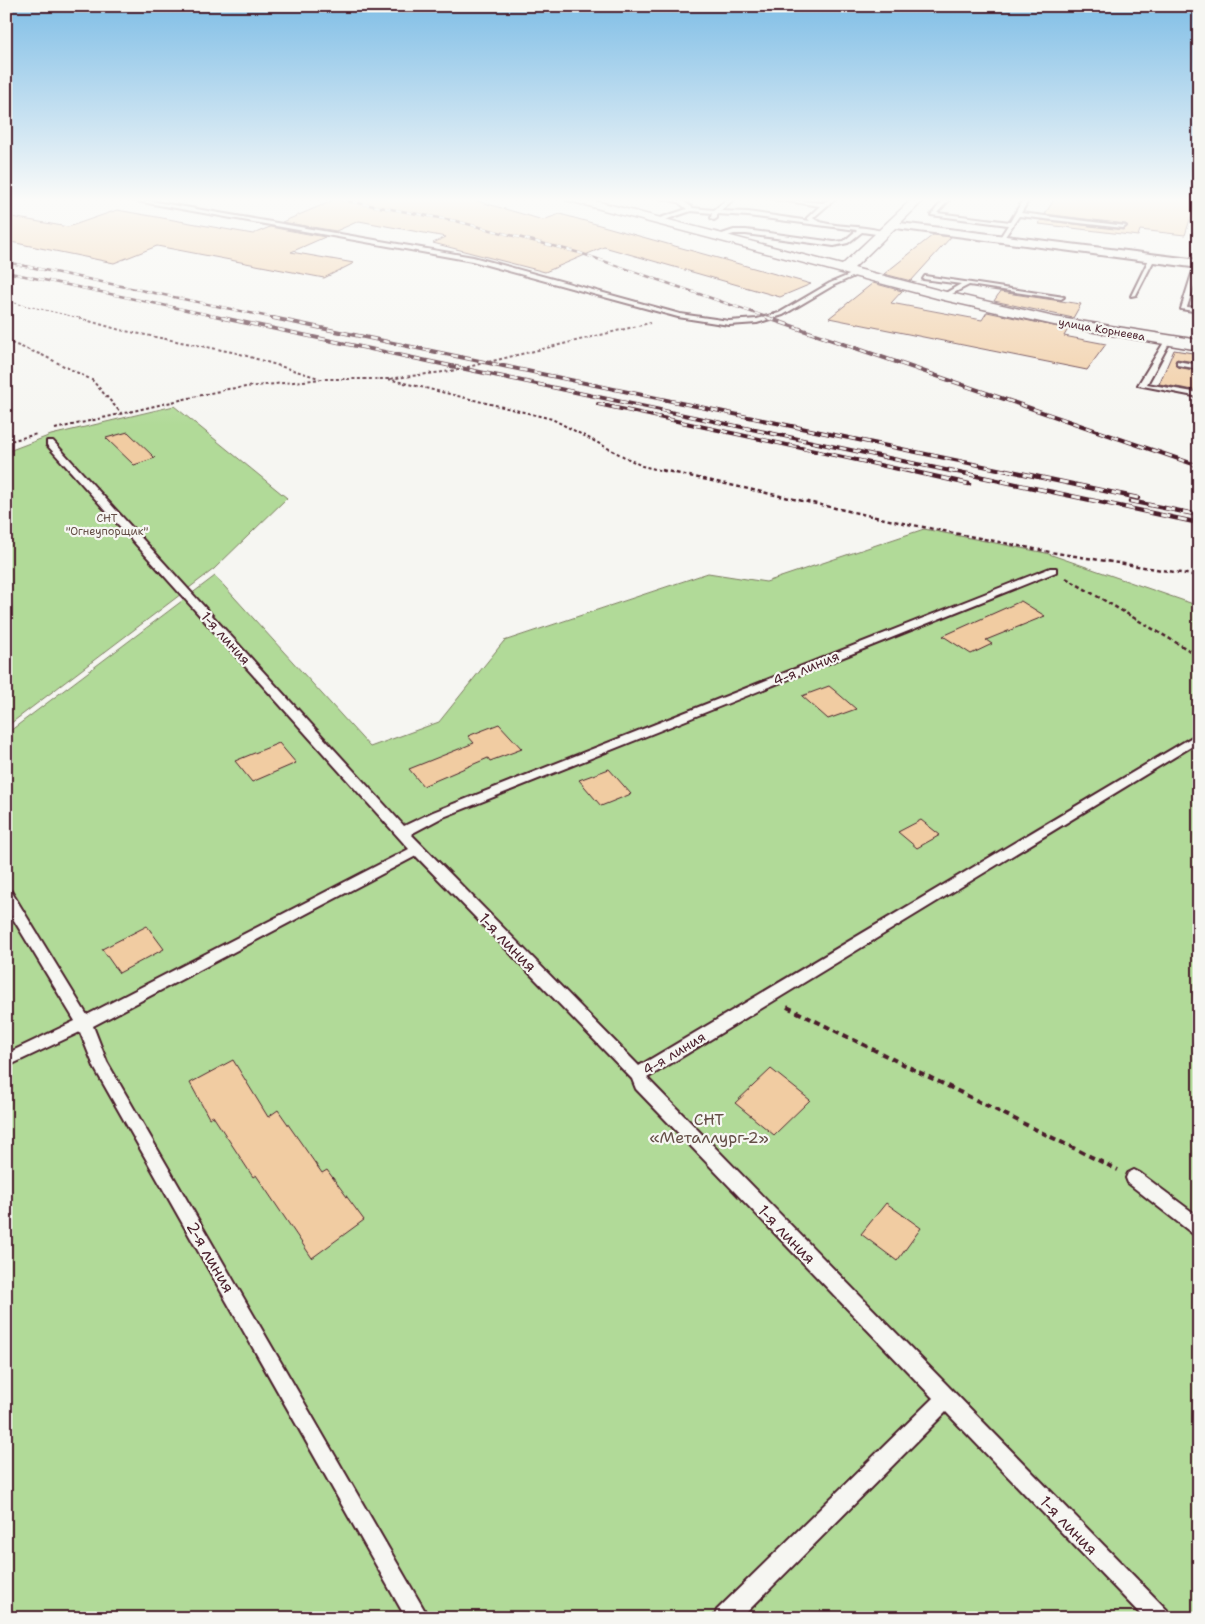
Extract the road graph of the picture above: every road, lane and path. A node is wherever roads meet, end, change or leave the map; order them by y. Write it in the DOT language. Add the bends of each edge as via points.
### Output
graph roads {
  1 [pos="527,274"];
  2 [pos="849,274"];
  3 [pos="853,274"];
  4 [pos="1144,274"];
  5 [pos="1194,274"];
  6 [pos="924,278"];
  7 [pos="968,283"];
  8 [pos="1133,295"];
  9 [pos="944,296"];
  10 [pos="1061,298"];
  11 [pos="6,301"];
  12 [pos="1199,310"];
  13 [pos="680,316"];
  14 [pos="1168,340"];
  15 [pos="6,341"];
  16 [pos="1199,345"];
  17 [pos="1180,363"];
  18 [pos="1199,366"];
  19 [pos="322,379"];
  20 [pos="388,379"];
  21 [pos="1199,395"];
  22 [pos="121,413"];
  23 [pos="54,430"];
  24 [pos="44,432"];
  25 [pos="6,442"];
  26 [pos="50,443"];
  27 [pos="1053,570"];
  28 [pos="1199,576"];
  29 [pos="1199,656"];
  30 [pos="1199,736"];
  31 [pos="403,832"];
  32 [pos="418,850"];
  33 [pos="6,895"];
  34 [pos="766,998"];
  35 [pos="84,1023"];
  36 [pos="6,1061"];
  37 [pos="638,1075"];
  38 [pos="1134,1178"];
  39 [pos="1199,1228"];
  40 [pos="946,1398"];
  41 [pos="418,1618"];
  42 [pos="725,1618"];
  43 [pos="1159,1618"];
  1 -- 13 [label="lane"];
  2 -- 13 [label="lane" via="781,314 757,321 729,323"];
  3 -- 9 [label="street, улица Корнеева"];
  4 -- 8 [label="lane"];
  5 -- 12 [label="lane" via="1183,308"];
  6 -- 7 [label="lane"];
  7 -- 9 [label="lane"];
  7 -- 10 [label="lane"];
  9 -- 14 [label="street, улица Корнеева" via="1030,316"];
  11 -- 19 [label="path" via="120,330 237,353"];
  13 -- 20 [label="path" via="451,371"];
  14 -- 16 [label="street, улица Корнеева"];
  14 -- 21 [label="lane" via="1142,385"];
  15 -- 22 [label="path" via="92,380"];
  17 -- 18 [label="lane"];
  19 -- 20 [label="path"];
  19 -- 22 [label="path" via="228,389"];
  20 -- 28 [label="path" via="552,419 642,466 893,521"];
  22 -- 23 [label="path"];
  24 -- 25 [label="path"];
  26 -- 31 [label="lane, 1-я линия"];
  27 -- 29 [label="path"];
  27 -- 31 [label="lane, 4-я линия" via="437,815"];
  30 -- 34 [label="lane, 4-я линия"];
  31 -- 32 [label="lane, 1-я линия"];
  32 -- 35 [label="lane"];
  32 -- 37 [label="lane, 1-я линия"];
  33 -- 35 [label="lane, 2-я линия"];
  34 -- 37 [label="lane, 4-я линия"];
  34 -- 38 [label="path"];
  35 -- 36 [label="lane"];
  35 -- 41 [label="lane, 2-я линия" via="100,1064"];
  37 -- 40 [label="lane, 1-я линия" via="642,1084"];
  38 -- 39 [label="lane"];
  40 -- 42 [label="lane"];
  40 -- 43 [label="lane, 1-я линия"];
}
